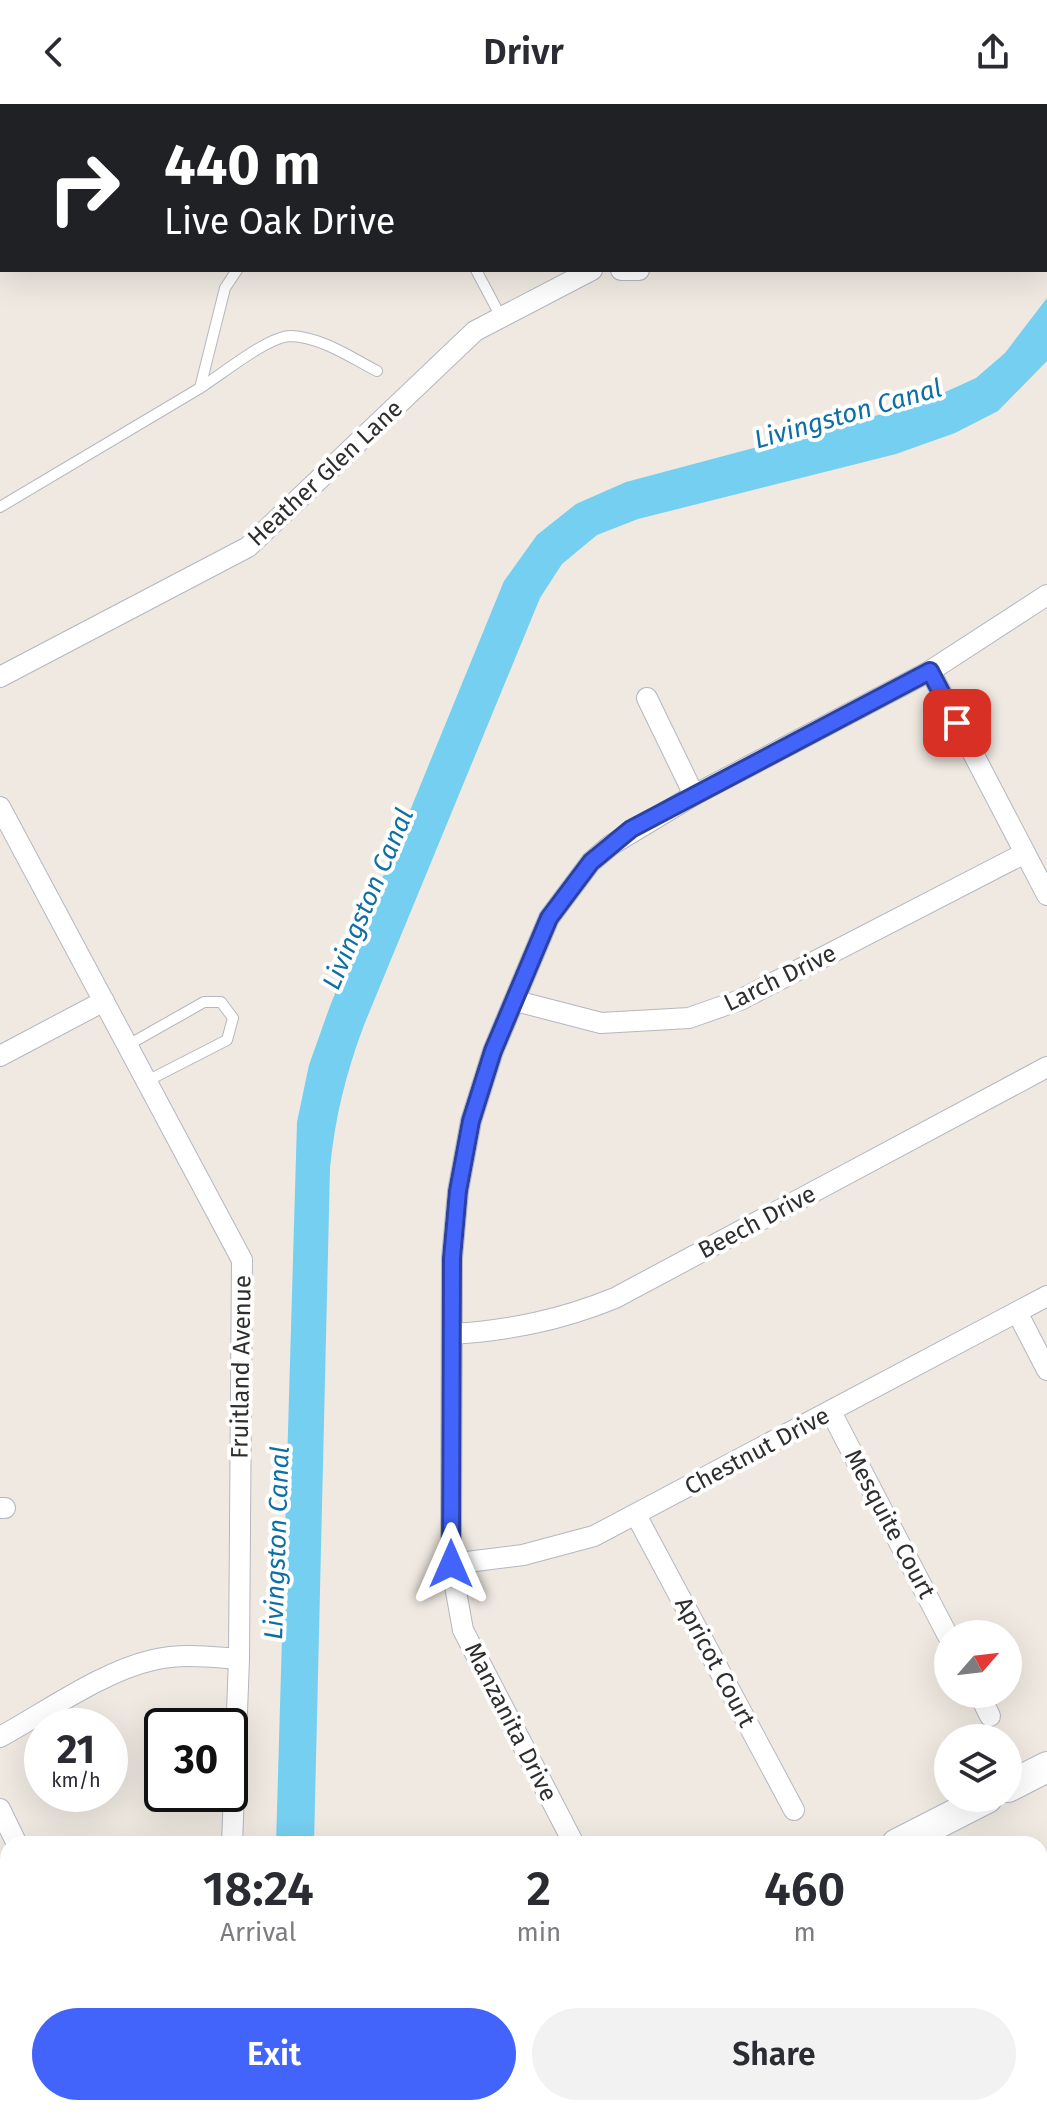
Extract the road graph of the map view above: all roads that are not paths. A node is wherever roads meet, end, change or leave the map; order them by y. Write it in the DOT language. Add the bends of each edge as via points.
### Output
graph roads {
  1 [pos="236,272"];
  2 [pos="477,272"];
  3 [pos="588,272"];
  4 [pos="502,318"];
  5 [pos="377,371"];
  6 [pos="200,388"];
  7 [pos="0,507"];
  8 [pos="1047,595"];
  9 [pos="930,671"];
  10 [pos="0,677"];
  11 [pos="647,698"];
  12 [pos="694,795"];
  13 [pos="0,807"];
  14 [pos="1025,853"];
  15 [pos="1047,895"];
  16 [pos="104,1001"];
  17 [pos="516,1001"];
  18 [pos="128,1045"];
  19 [pos="0,1056"];
  20 [pos="1047,1067"];
  21 [pos="147,1081"];
  22 [pos="1047,1296"];
  23 [pos="1017,1312"];
  24 [pos="453,1334"];
  25 [pos="1047,1370"];
  26 [pos="831,1412"];
  27 [pos="636,1515"];
  28 [pos="451,1564"];
  29 [pos="940,1620"];
  30 [pos="239,1659"];
  31 [pos="986,1708"];
  32 [pos="990,1716"];
  33 [pos="0,1737"];
  34 [pos="1047,1767"];
  35 [pos="1022,1780"];
  36 [pos="0,1809"];
  37 [pos="794,1810"];
  38 [pos="960,1812"];
  39 [pos="13,1836"];
  40 [pos="232,1836"];
  41 [pos="570,1836"];
  42 [pos="913,1836"];
  1 -- 6 [label="lane" via="225,288"];
  2 -- 4 [label="lane"];
  3 -- 4 [label="street, Heather Glen Lane"];
  4 -- 10 [label="street, Heather Glen Lane" via="475,331 248,547"];
  5 -- 6 [label="lane" via="332,347 289,336"];
  6 -- 7 [label="lane"];
  8 -- 9 [label="street, Manzanita Drive"];
  9 -- 12 [label="street, Manzanita Drive"];
  9 -- 14 [label="street"];
  11 -- 12 [label="street"];
  12 -- 17 [label="street, Manzanita Drive" via="631,829 591,862 549,918"];
  13 -- 16 [label="street, Fruitland Avenue"];
  14 -- 15 [label="street"];
  14 -- 17 [label="street, Larch Drive" via="740,1000 689,1018 601,1023"];
  16 -- 18 [label="street, Fruitland Avenue"];
  16 -- 19 [label="street"];
  17 -- 24 [label="street, Manzanita Drive" via="481,1085 463,1163 452,1258"];
  18 -- 21 [label="street, Fruitland Avenue"];
  18 -- 21 [label="lane" via="204,1002 221,1002 233,1018 227,1040"];
  20 -- 24 [label="street, Beech Drive" via="615,1298 556,1320"];
  21 -- 30 [label="street, Fruitland Avenue" via="242,1260"];
  22 -- 23 [label="street, Chestnut Drive"];
  23 -- 25 [label="street"];
  23 -- 26 [label="street, Chestnut Drive"];
  24 -- 28 [label="street, Manzanita Drive"];
  26 -- 27 [label="street, Chestnut Drive"];
  26 -- 29 [label="street, Mesquite Court"];
  27 -- 28 [label="street, Chestnut Drive" via="560,1547"];
  27 -- 37 [label="street, Apricot Court"];
  28 -- 41 [label="street, Manzanita Drive" via="463,1630"];
  30 -- 33 [label="street" via="153,1660 120,1672"];
  30 -- 40 [label="street, Fruitland Avenue"];
  31 -- 32 [label="street"];
  34 -- 35 [label="main road"];
  36 -- 39 [label="street"];
  38 -- 42 [label="main road"];
}
